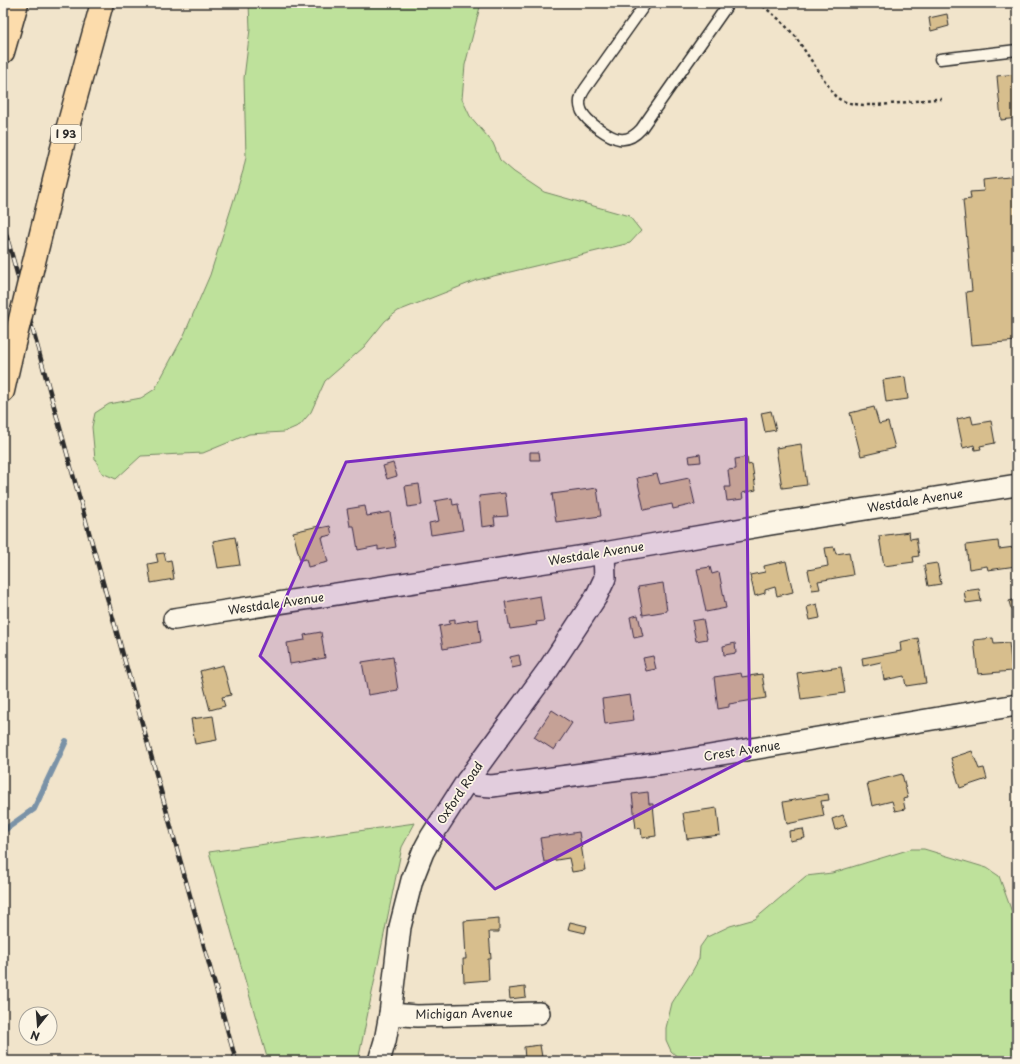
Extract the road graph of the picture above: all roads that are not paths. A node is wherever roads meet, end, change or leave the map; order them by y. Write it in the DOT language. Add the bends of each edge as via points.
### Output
graph roads {
  1 [pos="17,3"];
  2 [pos="102,3"];
  3 [pos="646,3"];
  4 [pos="729,3"];
  5 [pos="1017,50"];
  6 [pos="3,52"];
  7 [pos="940,59"];
  8 [pos="3,391"];
  9 [pos="1017,485"];
  10 [pos="604,553"];
  11 [pos="174,619"];
  12 [pos="1017,705"];
  13 [pos="467,781"];
  14 [pos="539,1013"];
  15 [pos="390,1014"];
  16 [pos="379,1061"];
  1 -- 6 [label="highway"];
  2 -- 8 [label="highway, I 93, bridge" via="62,148"];
  3 -- 4 [label="lane" via="584,89 581,97 582,111 587,119 616,139 631,138 642,129"];
  5 -- 7 [label="lane"];
  9 -- 10 [label="street, Westdale Avenue"];
  10 -- 11 [label="street, Westdale Avenue"];
  10 -- 13 [label="street, Oxford Road" via="605,578 588,611"];
  12 -- 13 [label="street, Crest Avenue" via="636,767 492,786"];
  13 -- 15 [label="street, Oxford Road" via="431,837 412,880 400,927"];
  14 -- 15 [label="street, Michigan Avenue" via="417,1016"];
  15 -- 16 [label="street, Oxford Road"];
}
